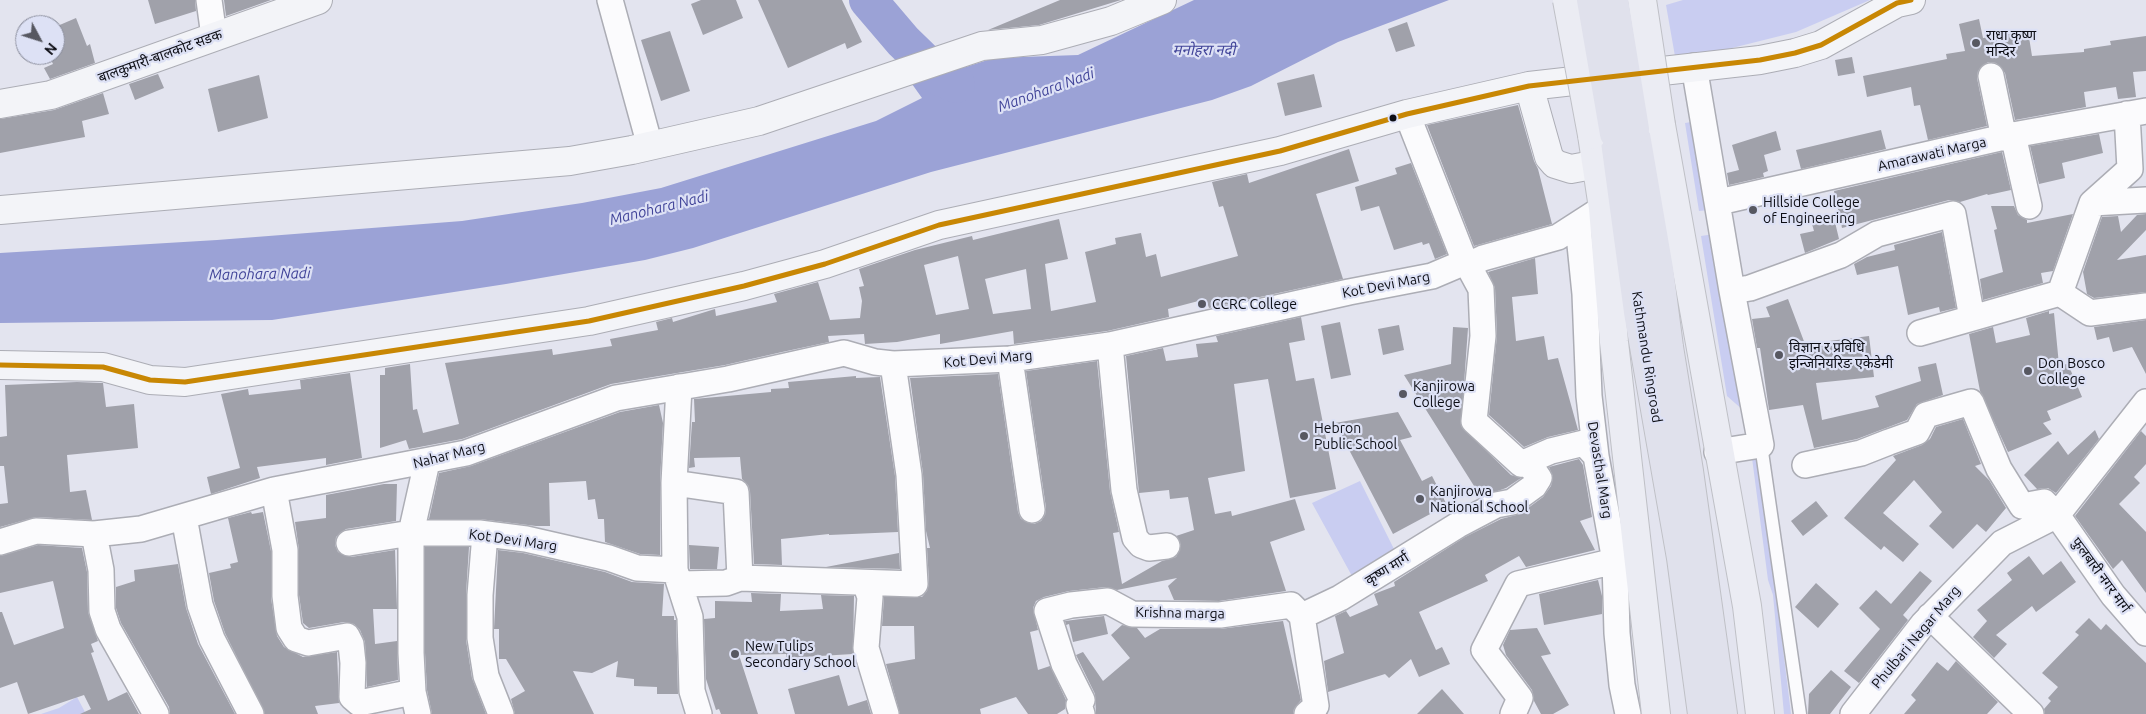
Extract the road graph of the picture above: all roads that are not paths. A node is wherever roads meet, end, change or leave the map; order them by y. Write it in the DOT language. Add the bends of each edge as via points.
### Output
graph roads {
  1 [pos="209,0"];
  2 [pos="318,0"];
  3 [pos="610,0"];
  4 [pos="1162,0"];
  5 [pos="1567,0"];
  6 [pos="1591,0"];
  7 [pos="1614,0"];
  8 [pos="1642,0"];
  9 [pos="1912,0"];
  10 [pos="214,36"];
  11 [pos="1694,66"];
  12 [pos="1990,76"];
  13 [pos="1529,86"];
  14 [pos="0,104"];
  15 [pos="2137,113"];
  16 [pos="1407,114"];
  17 [pos="1625,131"];
  18 [pos="2008,136"];
  19 [pos="650,146"];
  20 [pos="1598,164"];
  21 [pos="2146,200"];
  22 [pos="1719,202"];
  23 [pos="2092,203"];
  24 [pos="2029,206"];
  25 [pos="1603,208"];
  26 [pos="0,210"];
  27 [pos="1578,225"];
  28 [pos="1467,263"];
  29 [pos="1732,291"];
  30 [pos="2060,293"];
  31 [pos="2146,306"];
  32 [pos="1972,318"];
  33 [pos="1920,333"];
  34 [pos="1110,345"];
  35 [pos="1010,359"];
  36 [pos="893,364"];
  37 [pos="0,365"];
  38 [pos="679,387"];
  39 [pos="2144,411"];
  40 [pos="1761,445"];
  41 [pos="1718,452"];
  42 [pos="1596,456"];
  43 [pos="427,462"];
  44 [pos="1528,462"];
  45 [pos="1805,465"];
  46 [pos="674,484"];
  47 [pos="274,490"];
  48 [pos="1032,510"];
  49 [pos="2057,515"];
  50 [pos="184,517"];
  51 [pos="411,533"];
  52 [pos="94,534"];
  53 [pos="485,534"];
  54 [pos="0,542"];
  55 [pos="349,543"];
  56 [pos="1167,546"];
  57 [pos="1615,561"];
  58 [pos="677,577"];
  59 [pos="740,578"];
  60 [pos="865,583"];
  61 [pos="1302,616"];
  62 [pos="1930,616"];
  63 [pos="2146,633"];
  64 [pos="415,703"];
  65 [pos="1522,709"];
  66 [pos="691,712"];
  67 [pos="156,714"];
  68 [pos="251,714"];
  69 [pos="502,714"];
  70 [pos="886,714"];
  71 [pos="1082,714"];
  72 [pos="1307,714"];
  73 [pos="1628,714"];
  74 [pos="1656,714"];
  75 [pos="1702,714"];
  76 [pos="1723,714"];
  77 [pos="1760,714"];
  78 [pos="1800,714"];
  79 [pos="1853,714"];
  80 [pos="2031,714"];
  1 -- 10 [label="street"];
  2 -- 10 [label="main road, बालकुमारी-बालकोट सडक"];
  3 -- 19 [label="street"];
  4 -- 19 [label="main road" via="1111,21 1042,40 982,46 759,121"];
  5 -- 17 [label="main road, bridge"];
  6 -- 17 [label="highway, Kathmandu Ringroad, bridge"];
  7 -- 17 [label="highway, Kathmandu Ringroad, bridge"];
  8 -- 17 [label="main road, bridge"];
  9 -- 11 [label="main road" via="1897,4 1821,45 1795,54"];
  10 -- 14 [label="main road, बालकुमारी-बालकोट सडक" via="51,95"];
  11 -- 13 [label="main road"];
  11 -- 22 [label="street"];
  12 -- 18 [label="street"];
  13 -- 16 [label="main road"];
  13 -- 20 [label="main road" via="1549,157 1555,164 1571,169"];
  15 -- 18 [label="street, Amarawati Marga"];
  15 -- 23 [label="street" via="2130,169"];
  16 -- 28 [label="street"];
  16 -- 37 [label="main road" via="1280,151 939,225 825,264 589,321 185,382 150,380 104,367"];
  17 -- 20 [label="main road"];
  17 -- 41 [label="main road"];
  17 -- 75 [label="highway, Kathmandu Ringroad" via="1638,312 1681,558"];
  17 -- 76 [label="highway, Kathmandu Ringroad" via="1659,269"];
  18 -- 22 [label="street, Amarawati Marga"];
  18 -- 24 [label="street"];
  19 -- 26 [label="main road" via="570,161"];
  20 -- 25 [label="main road"];
  21 -- 23 [label="street"];
  22 -- 29 [label="street"];
  23 -- 30 [label="street"];
  25 -- 27 [label="street, Kot Devi Marg"];
  25 -- 74 [label="main road" via="1614,342"];
  27 -- 28 [label="street, Kot Devi Marg" via="1558,237"];
  27 -- 42 [label="street, Devasthal Marg"];
  28 -- 34 [label="street, Kot Devi Marg" via="1432,276"];
  28 -- 44 [label="street" via="1481,289 1483,336 1474,421 1521,464"];
  29 -- 32 [label="street" via="1750,288 1841,256 1877,234 1953,214"];
  29 -- 40 [label="street"];
  30 -- 31 [label="street" via="2090,313"];
  30 -- 32 [label="street"];
  32 -- 33 [label="street"];
  34 -- 35 [label="street, Kot Devi Marg"];
  34 -- 56 [label="street" via="1124,490 1135,538 1149,548"];
  35 -- 36 [label="street, Kot Devi Marg"];
  35 -- 48 [label="street"];
  36 -- 38 [label="street, Nahar Marg" via="844,353"];
  36 -- 60 [label="street" via="909,475 915,584"];
  38 -- 43 [label="street, Nahar Marg" via="616,398 466,453"];
  38 -- 46 [label="street"];
  39 -- 49 [label="street"];
  40 -- 41 [label="street"];
  40 -- 78 [label="lane"];
  41 -- 77 [label="main road" via="1747,606"];
  42 -- 44 [label="street" via="1584,443 1551,451"];
  42 -- 57 [label="street, Devasthal Marg"];
  43 -- 47 [label="street, Nahar Marg"];
  43 -- 51 [label="street"];
  44 -- 61 [label="street, कृष्ण मार्ग" via="1539,478 1534,486 1512,502 1496,504 1340,598"];
  45 -- 49 [label="street" via="1861,453 1917,432 1926,415 1971,402 1999,469 2022,506 2044,502"];
  46 -- 58 [label="street"];
  46 -- 59 [label="street" via="736,492"];
  47 -- 50 [label="street, Nahar Marg"];
  47 -- 64 [label="street" via="284,550 288,628 296,639 308,643 347,636 353,663 352,697 359,702"];
  49 -- 62 [label="street, Phulbari Nagar Marg" via="2002,544"];
  49 -- 63 [label="street, फुलबारी नगर मार्ग" via="2113,595"];
  50 -- 52 [label="street, Nahar Marg" via="141,529"];
  50 -- 68 [label="street" via="200,605 212,639"];
  51 -- 53 [label="street, Kot Devi Marg"];
  51 -- 55 [label="street, Kot Devi Marg"];
  51 -- 64 [label="street"];
  52 -- 54 [label="street, Nahar Marg" via="36,531"];
  52 -- 67 [label="street" via="101,570 102,611 108,629"];
  53 -- 58 [label="street, Kot Devi Marg" via="526,539"];
  53 -- 69 [label="street" via="480,638 486,676"];
  57 -- 65 [label="street" via="1518,584 1484,650"];
  57 -- 73 [label="street, Devasthal Marg" via="1617,633"];
  58 -- 59 [label="street, Kot Devi Marg" via="726,583"];
  58 -- 66 [label="street" via="690,617"];
  59 -- 60 [label="street"];
  60 -- 70 [label="street" via="870,597 866,648"];
  61 -- 71 [label="street, Krishna marga" via="1291,605 1220,615 1132,614 1108,601 1071,604 1047,611 1064,664 1082,700 1079,705"];
  61 -- 72 [label="street" via="1316,706"];
  62 -- 79 [label="street, Phulbari Nagar Marg"];
  62 -- 80 [label="street"];
}
